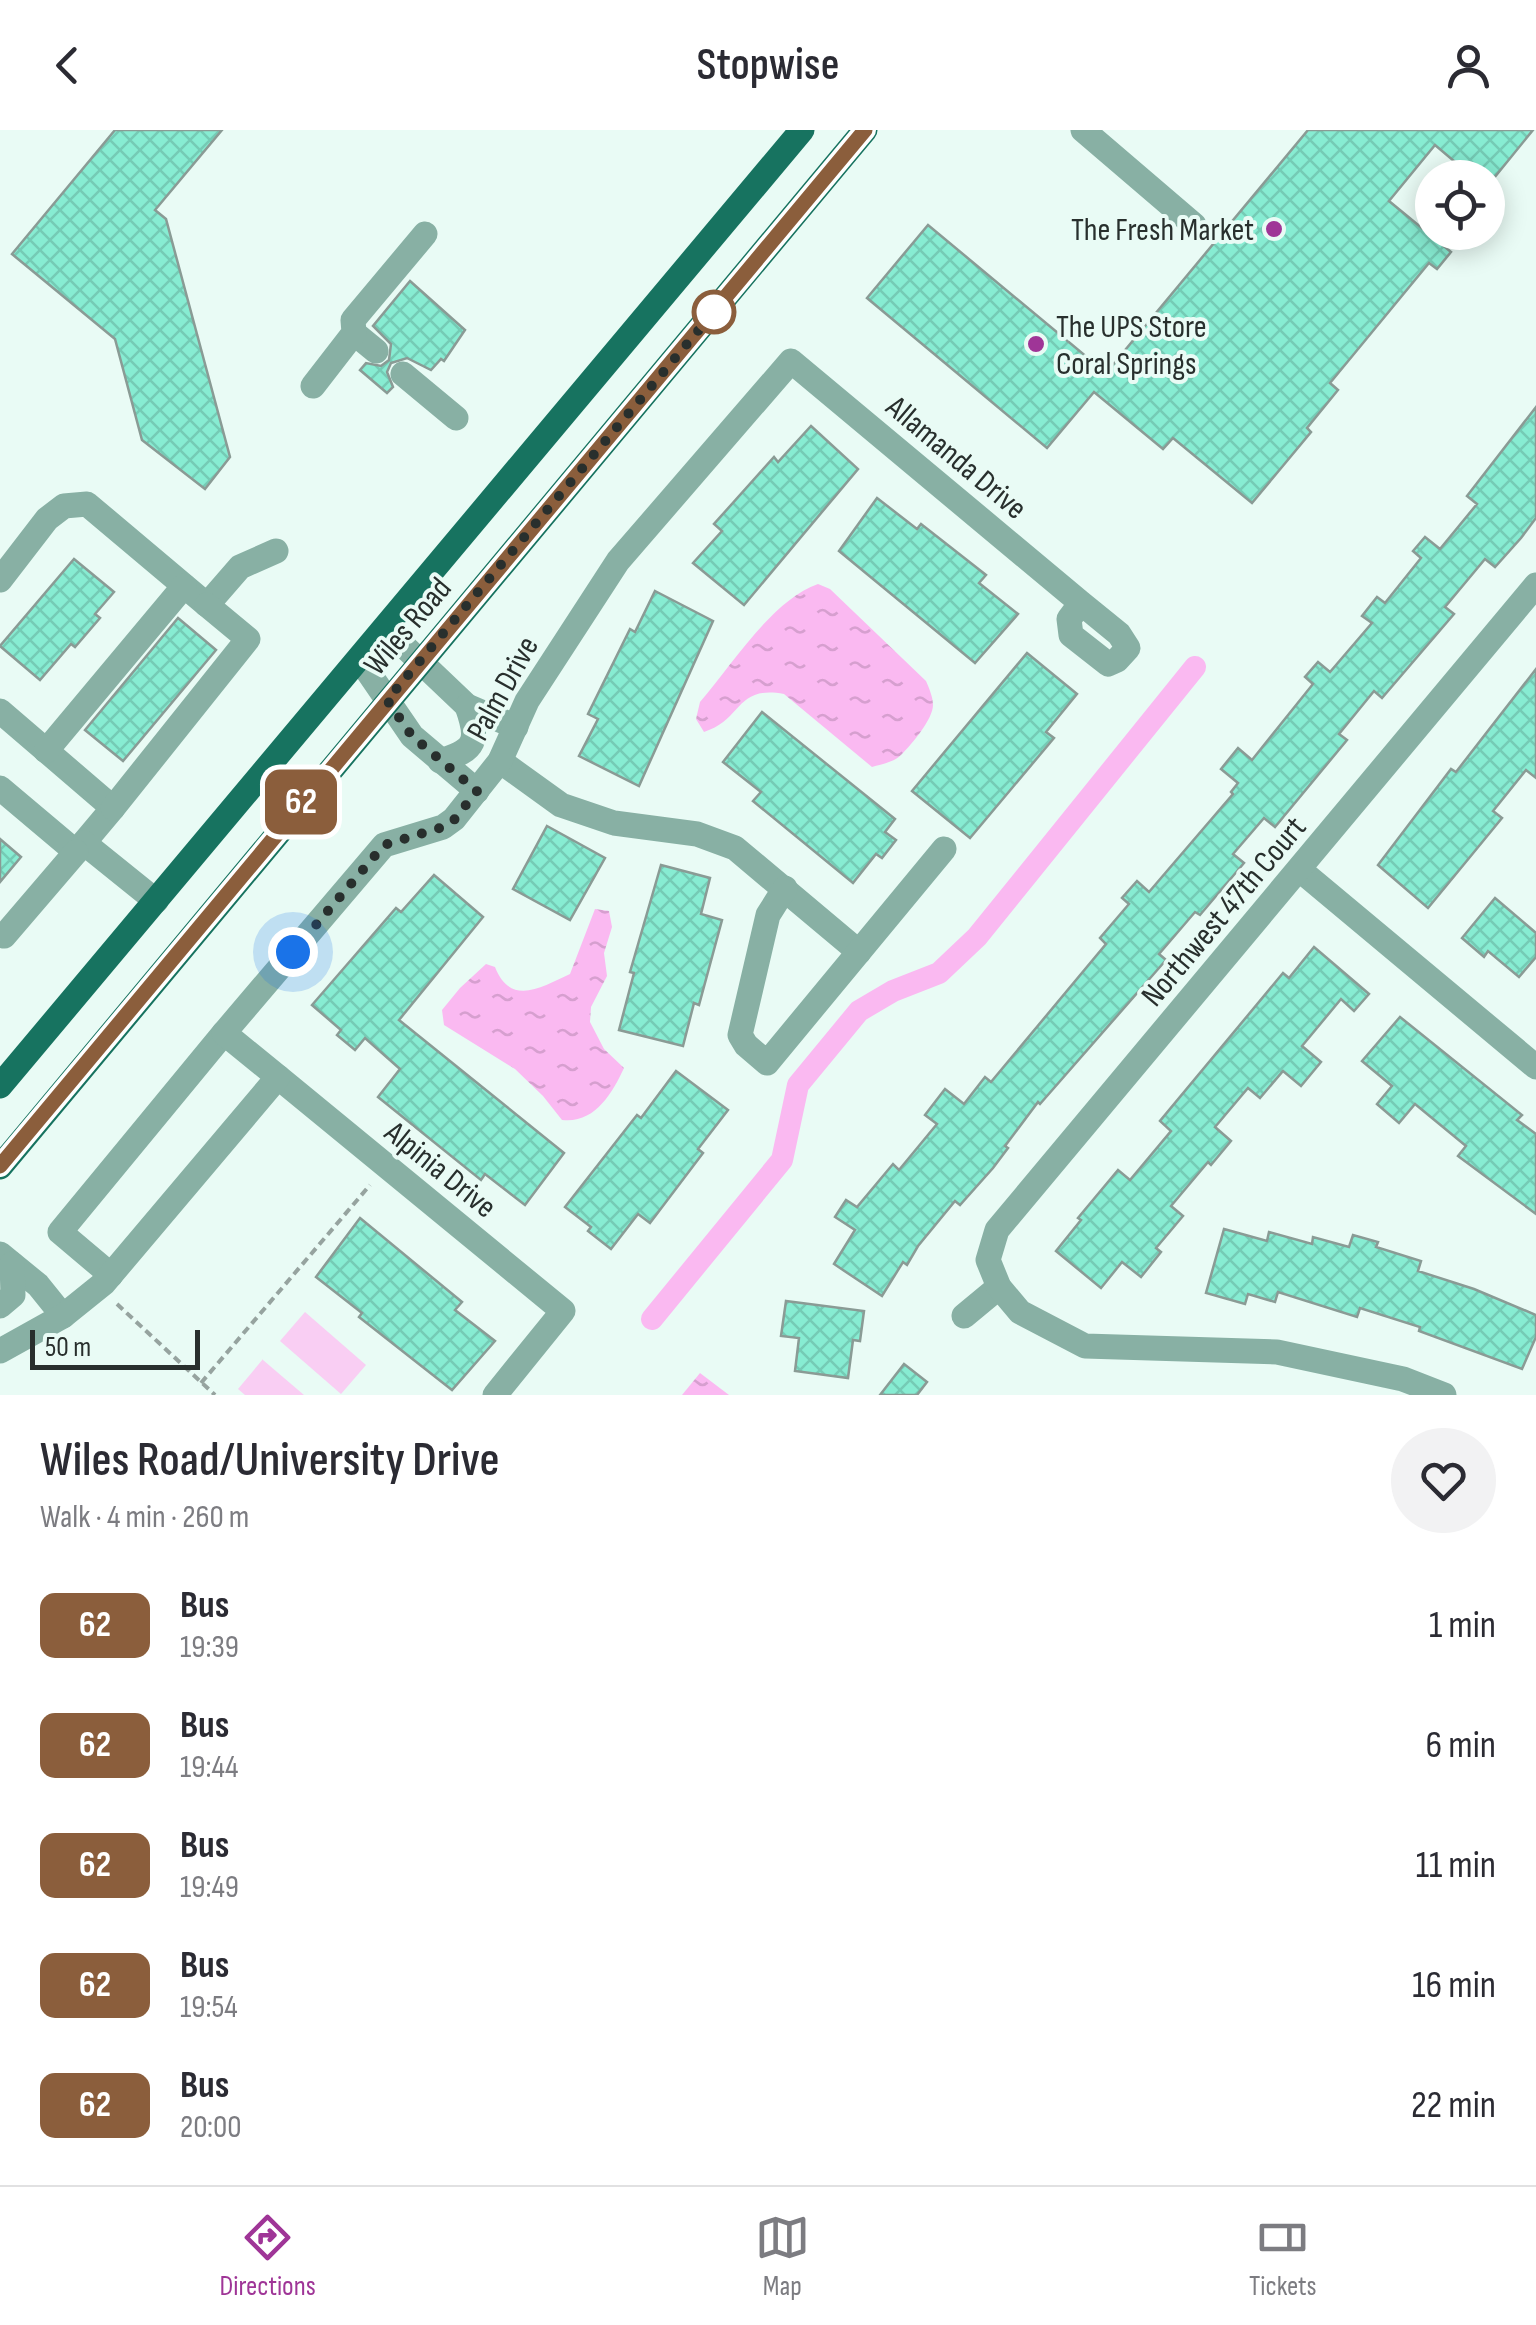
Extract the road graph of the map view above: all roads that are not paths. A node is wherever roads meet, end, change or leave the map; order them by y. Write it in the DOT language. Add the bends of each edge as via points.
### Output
graph roads {
  1 [pos="802,130"];
  2 [pos="866,130"];
  3 [pos="1083,130"];
  4 [pos="1194,226"];
  5 [pos="424,234"];
  6 [pos="354,333"];
  7 [pos="376,351"];
  8 [pos="791,361"];
  9 [pos="404,374"];
  10 [pos="313,386"];
  11 [pos="456,418"];
  12 [pos="276,550"];
  13 [pos="0,580"];
  14 [pos="184,586"];
  15 [pos="1536,586"];
  16 [pos="1082,603"];
  17 [pos="207,605"];
  18 [pos="386,629"];
  19 [pos="360,660"];
  20 [pos="420,662"];
  21 [pos="387,700"];
  22 [pos="467,706"];
  23 [pos="0,711"];
  24 [pos="516,727"];
  25 [pos="46,751"];
  26 [pos="440,760"];
  27 [pos="500,762"];
  28 [pos="0,788"];
  29 [pos="477,791"];
  30 [pos="113,808"];
  31 [pos="80,848"];
  32 [pos="944,849"];
  33 [pos="1300,870"];
  34 [pos="785,888"];
  35 [pos="156,901"];
  36 [pos="4,936"];
  37 [pos="859,952"];
  38 [pos="224,1033"];
  39 [pos="1536,1067"];
  40 [pos="278,1077"];
  41 [pos="0,1086"];
  42 [pos="0,1166"];
  43 [pos="6,1259"];
  44 [pos="107,1279"];
  45 [pos="998,1287"];
  46 [pos="0,1306"];
  47 [pos="63,1316"];
  48 [pos="964,1316"];
  49 [pos="1,1348"];
  50 [pos="495,1395"];
  51 [pos="1444,1395"];
  1 -- 18 [label="main road, Wiles Road"];
  2 -- 20 [label="main road, Wiles Road"];
  3 -- 4 [label="street"];
  5 -- 6 [label="street" via="352,320"];
  6 -- 7 [label="street"];
  6 -- 10 [label="street"];
  8 -- 16 [label="street, Allamanda Drive"];
  8 -- 24 [label="street, Palm Drive" via="618,560"];
  9 -- 11 [label="street"];
  12 -- 17 [label="street" via="240,566"];
  13 -- 14 [label="street" via="47,519 64,506 87,504"];
  14 -- 17 [label="street"];
  14 -- 25 [label="street"];
  15 -- 33 [label="street, Northwest 47th Court"];
  17 -- 30 [label="street" via="248,639"];
  18 -- 19 [label="main road, Wiles Road"];
  18 -- 20 [label="street"];
  19 -- 21 [label="street"];
  19 -- 35 [label="main road, Wiles Road"];
  20 -- 21 [label="main road, Wiles Road"];
  20 -- 22 [label="street"];
  21 -- 26 [label="street" via="412,736"];
  21 -- 42 [label="main road, Wiles Road"];
  22 -- 24 [label="street"];
  22 -- 26 [label="street" via="475,734 471,746"];
  23 -- 25 [label="street"];
  24 -- 27 [label="street, Palm Drive"];
  25 -- 30 [label="street"];
  26 -- 29 [label="street"];
  27 -- 29 [label="street, Palm Drive"];
  27 -- 34 [label="street" via="561,806 735,848"];
  28 -- 31 [label="street"];
  29 -- 38 [label="street, Palm Drive" via="443,827 384,845"];
  30 -- 31 [label="street"];
  31 -- 35 [label="street"];
  31 -- 36 [label="street"];
  32 -- 37 [label="street"];
  33 -- 39 [label="street"];
  33 -- 45 [label="street, Northwest 47th Court" via="997,1230 988,1260"];
  34 -- 37 [label="street"];
  34 -- 37 [label="street" via="768,916 740,1034 746,1045 767,1063"];
  35 -- 41 [label="main road, Wiles Road"];
  38 -- 40 [label="street"];
  38 -- 44 [label="street, Palm Drive" via="60,1232"];
  40 -- 44 [label="street"];
  40 -- 50 [label="street, Alpinia Drive" via="563,1312"];
  43 -- 46 [label="street" via="13,1294"];
  43 -- 47 [label="street"];
  44 -- 47 [label="street"];
  45 -- 48 [label="street"];
  45 -- 51 [label="street" via="1020,1312 1085,1346 1277,1352 1403,1379"];
  47 -- 49 [label="street"];
}
